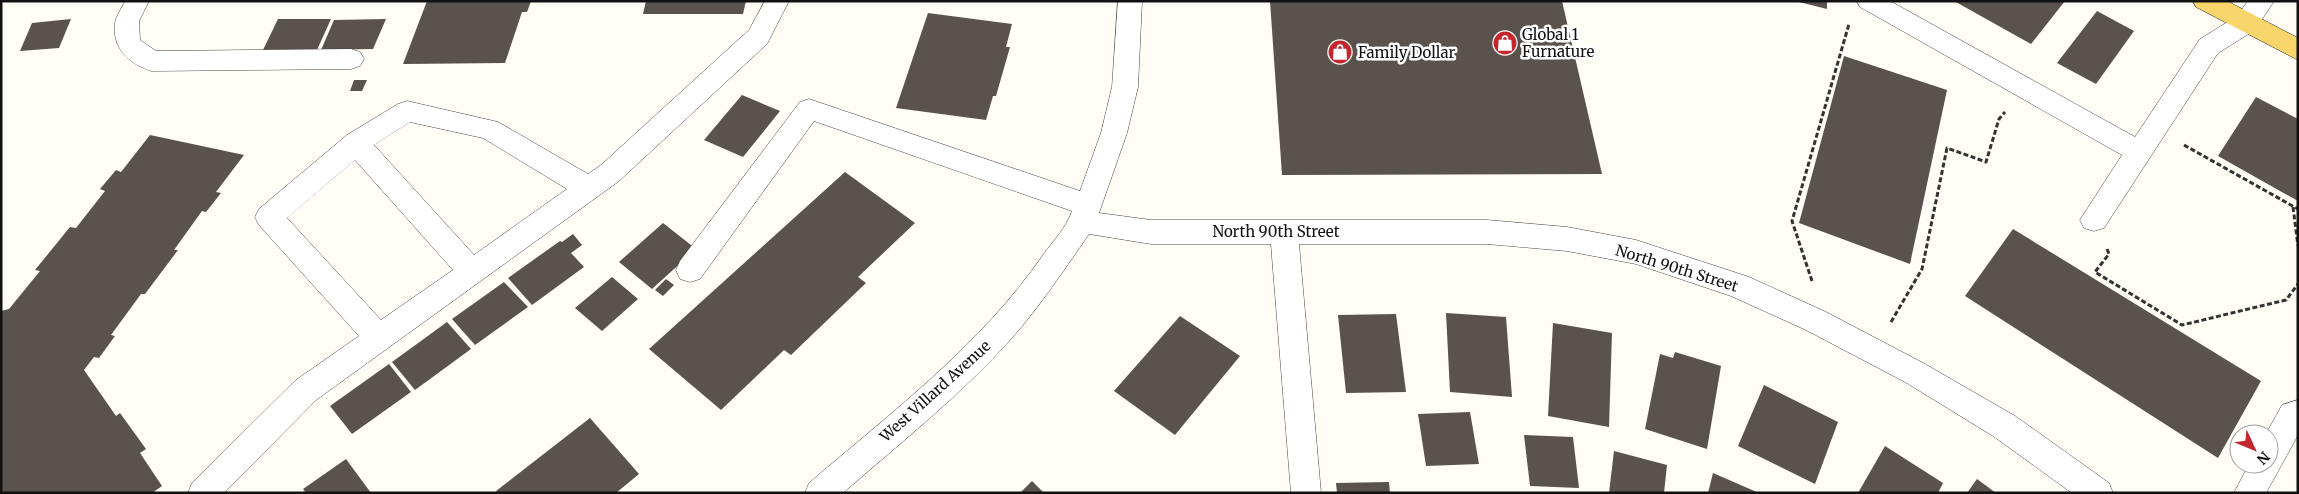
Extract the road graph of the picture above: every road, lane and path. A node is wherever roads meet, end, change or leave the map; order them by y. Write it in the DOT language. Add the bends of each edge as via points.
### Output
graph roads {
  1 [pos="137,1"];
  2 [pos="777,1"];
  3 [pos="1130,1"];
  4 [pos="1869,1"];
  5 [pos="2204,1"];
  6 [pos="2262,1"];
  7 [pos="1849,22"];
  8 [pos="2246,23"];
  9 [pos="2298,50"];
  10 [pos="351,59"];
  11 [pos="2023,87"];
  12 [pos="2155,129"];
  13 [pos="356,143"];
  14 [pos="2139,152"];
  15 [pos="589,188"];
  16 [pos="2293,207"];
  17 [pos="2298,210"];
  18 [pos="1086,213"];
  19 [pos="2094,220"];
  20 [pos="1284,231"];
  21 [pos="2298,246"];
  22 [pos="690,270"];
  23 [pos="472,272"];
  24 [pos="2298,284"];
  25 [pos="1816,321"];
  26 [pos="379,338"];
  27 [pos="1873,351"];
  28 [pos="2298,414"];
  29 [pos="2279,440"];
  30 [pos="2259,474"];
  31 [pos="203,493"];
  32 [pos="820,493"];
  33 [pos="1306,493"];
  34 [pos="2098,493"];
  35 [pos="2249,493"];
  1 -- 10 [label="street" via="127,21 128,44 150,61"];
  2 -- 15 [label="street" via="758,37"];
  3 -- 18 [label="street, West Villard Avenue" via="1125,87 1114,133"];
  4 -- 11 [label="street"];
  5 -- 8 [label="main road"];
  6 -- 8 [label="street"];
  7 -- 25 [label="path" via="1792,221 1815,291"];
  8 -- 9 [label="main road"];
  8 -- 12 [label="street" via="2209,46"];
  11 -- 14 [label="street"];
  11 -- 27 [label="path" via="1999,119 1986,162 1947,148 1922,270"];
  12 -- 14 [label="street"];
  12 -- 16 [label="path"];
  13 -- 15 [label="street" via="406,111 489,129"];
  13 -- 23 [label="street"];
  13 -- 26 [label="street" via="269,217"];
  14 -- 19 [label="street"];
  15 -- 23 [label="street"];
  16 -- 17 [label="path"];
  16 -- 21 [label="path"];
  18 -- 20 [label="street, North 90th Street" via="1151,232"];
  18 -- 22 [label="street, North 90th Street" via="1015,181 809,109"];
  18 -- 32 [label="street, West Villard Avenue" via="1038,286 994,337 956,376"];
  19 -- 24 [label="path" via="2110,254 2095,272 2182,325 2286,300"];
  20 -- 25 [label="street, North 90th Street" via="1487,232 1567,239 1636,252 1739,286"];
  20 -- 33 [label="street"];
  23 -- 26 [label="street"];
  25 -- 27 [label="street, North 90th Street"];
  26 -- 31 [label="street" via="306,390"];
  27 -- 34 [label="street, North 90th Street" via="2004,426"];
  28 -- 29 [label="street" via="2293,415"];
  30 -- 35 [label="street"];
}
